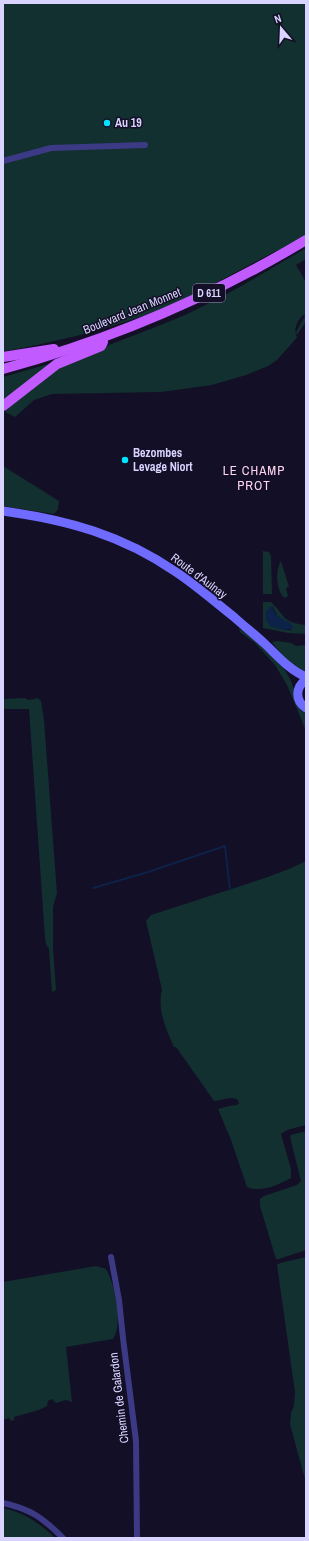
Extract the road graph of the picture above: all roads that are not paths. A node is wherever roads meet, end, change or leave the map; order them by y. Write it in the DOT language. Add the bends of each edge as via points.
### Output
graph roads {
  1 [pos="144,145"];
  2 [pos="3,161"];
  3 [pos="306,240"];
  4 [pos="306,244"];
  5 [pos="105,339"];
  6 [pos="3,357"];
  7 [pos="3,369"];
  8 [pos="3,373"];
  9 [pos="3,406"];
  10 [pos="3,511"];
  11 [pos="287,665"];
  12 [pos="306,679"];
  13 [pos="298,688"];
  14 [pos="306,708"];
  15 [pos="111,1257"];
  16 [pos="3,1503"];
  17 [pos="63,1538"];
  18 [pos="137,1538"];
  1 -- 2 [label="street" via="56,148"];
  3 -- 5 [label="main road, Boulevard Jean Monnet / D 611" via="213,291"];
  4 -- 5 [label="main road, Boulevard Jean Monnet / D 611" via="189,307"];
  5 -- 6 [label="main road" via="97,337 48,350"];
  5 -- 7 [label="main road, Boulevard Jean Monnet / D 611"];
  5 -- 8 [label="main road, Boulevard Jean Monnet / D 611" via="46,361"];
  5 -- 9 [label="main road" via="101,346 53,366"];
  10 -- 11 [label="street, Route d'Aulnay" via="83,527 129,545 176,572 259,638"];
  11 -- 12 [label="street, Route d'Aulnay"];
  11 -- 13 [label="street, Route d'Aulnay"];
  12 -- 13 [label="street"];
  13 -- 14 [label="street, Route d'Aulnay" via="298,699"];
  15 -- 18 [label="street, Chemin de Galardon" via="119,1300 136,1441"];
  16 -- 17 [label="street" via="37,1515"];
}
